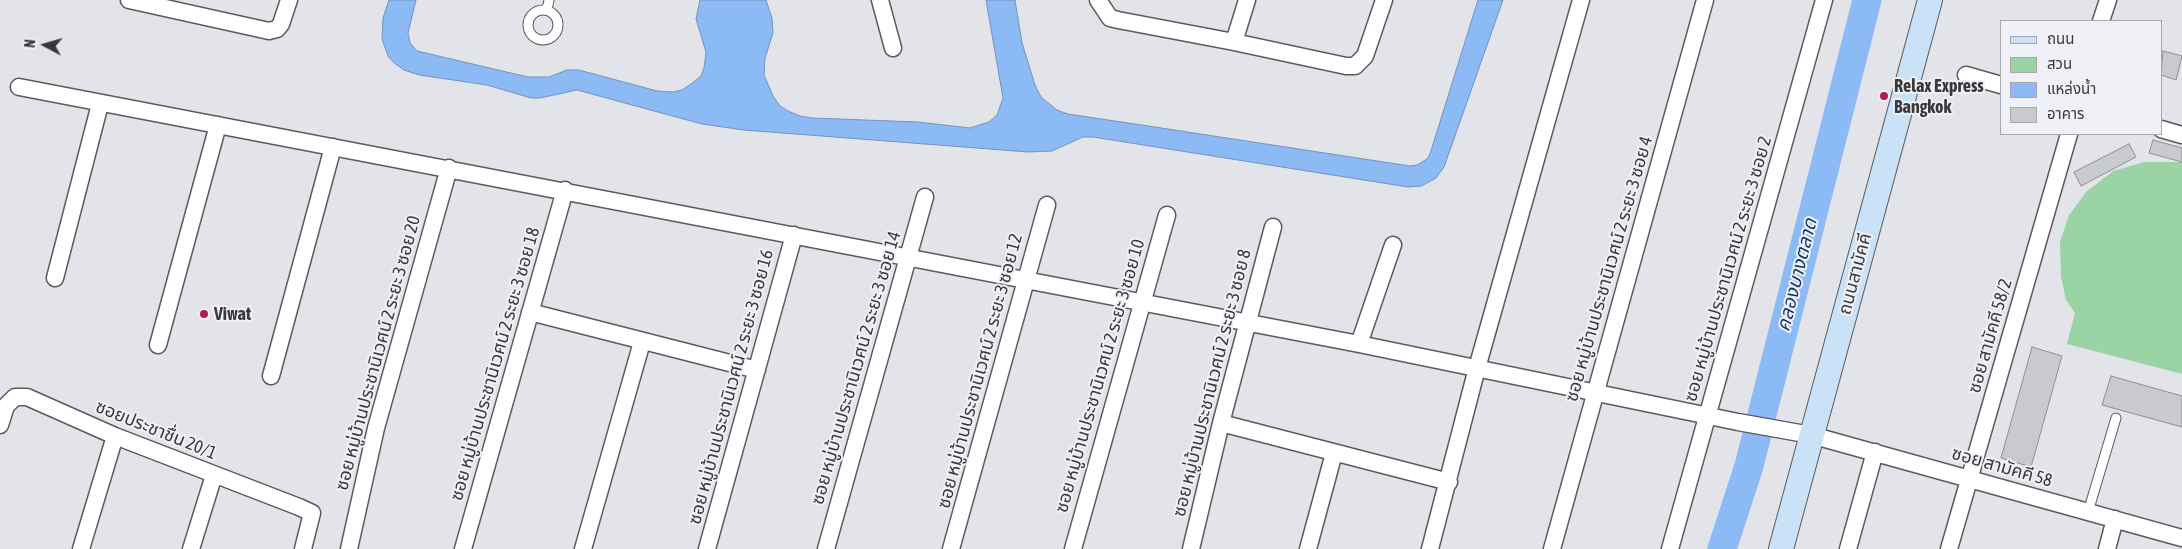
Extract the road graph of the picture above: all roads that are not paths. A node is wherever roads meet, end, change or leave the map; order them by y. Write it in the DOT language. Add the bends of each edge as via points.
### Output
graph roads {
  1 [pos="129,0"];
  2 [pos="289,0"];
  3 [pos="549,0"];
  4 [pos="880,0"];
  5 [pos="1098,0"];
  6 [pos="1247,0"];
  7 [pos="1384,0"];
  8 [pos="1581,0"];
  9 [pos="1705,0"];
  10 [pos="1824,0"];
  11 [pos="1930,0"];
  12 [pos="2108,0"];
  13 [pos="547,10"];
  14 [pos="2102,20"];
  15 [pos="1234,42"];
  16 [pos="893,48"];
  17 [pos="1966,75"];
  18 [pos="2000,85"];
  19 [pos="19,87"];
  20 [pos="100,104"];
  21 [pos="218,125"];
  22 [pos="2162,129"];
  23 [pos="2069,135"];
  24 [pos="2182,135"];
  25 [pos="334,147"];
  26 [pos="449,168"];
  27 [pos="565,190"];
  28 [pos="925,198"];
  29 [pos="1047,204"];
  30 [pos="1166,214"];
  31 [pos="1273,227"];
  32 [pos="794,235"];
  33 [pos="1392,244"];
  34 [pos="908,257"];
  35 [pos="55,278"];
  36 [pos="1026,280"];
  37 [pos="1142,302"];
  38 [pos="530,312"];
  39 [pos="1248,324"];
  40 [pos="642,342"];
  41 [pos="1359,344"];
  42 [pos="158,345"];
  43 [pos="1477,368"];
  44 [pos="757,370"];
  45 [pos="272,376"];
  46 [pos="1595,391"];
  47 [pos="1708,416"];
  48 [pos="2116,418"];
  49 [pos="1221,423"];
  50 [pos="0,425"];
  51 [pos="1811,435"];
  52 [pos="115,436"];
  53 [pos="1875,452"];
  54 [pos="1334,453"];
  55 [pos="214,475"];
  56 [pos="1970,478"];
  57 [pos="1449,482"];
  58 [pos="2088,512"];
  59 [pos="2115,519"];
  60 [pos="2182,538"];
  61 [pos="81,549"];
  62 [pos="191,549"];
  63 [pos="303,549"];
  64 [pos="349,549"];
  65 [pos="462,549"];
  66 [pos="583,549"];
  67 [pos="707,549"];
  68 [pos="826,549"];
  69 [pos="951,549"];
  70 [pos="1073,549"];
  71 [pos="1191,549"];
  72 [pos="1308,549"];
  73 [pos="1430,549"];
  74 [pos="1552,549"];
  75 [pos="1670,549"];
  76 [pos="1781,549"];
  77 [pos="1848,549"];
  78 [pos="1948,549"];
  79 [pos="2107,549"];
  1 -- 2 [label="street" via="269,31 281,24"];
  3 -- 13 [label="lane"];
  4 -- 16 [label="street"];
  5 -- 15 [label="street" via="1110,18"];
  6 -- 15 [label="street"];
  7 -- 15 [label="street" via="1365,56 1355,66"];
  8 -- 43 [label="street"];
  9 -- 46 [label="street, ซอย หมู่บ้านประชานิเวศน์ 2 ระยะ 3 ซอย 4"];
  10 -- 47 [label="street, ซอย หมู่บ้านประชานิเวศน์ 2 ระยะ 3 ซอย 2"];
  11 -- 51 [label="main road, ถนนสามัคคี"];
  12 -- 14 [label="street"];
  17 -- 18 [label="street"];
  19 -- 20 [label="street, ซอย สามัคคี 58"];
  20 -- 21 [label="street, ซอย สามัคคี 58"];
  20 -- 35 [label="street"];
  21 -- 25 [label="street, ซอย สามัคคี 58"];
  21 -- 42 [label="street"];
  22 -- 24 [label="street"];
  23 -- 56 [label="street, ซอย สามัคคี 58/2"];
  25 -- 26 [label="street, ซอย สามัคคี 58"];
  25 -- 45 [label="street"];
  26 -- 27 [label="street, ซอย สามัคคี 58"];
  26 -- 64 [label="street, ซอย หมู่บ้านประชานิเวศน์ 2 ระยะ 3 ซอย 20" via="376,428"];
  27 -- 32 [label="street, ซอย สามัคคี 58"];
  27 -- 38 [label="street, ซอย หมู่บ้านประชานิเวศน์ 2 ระยะ 3 ซอย 18"];
  28 -- 34 [label="street, ซอย หมู่บ้านประชานิเวศน์ 2 ระยะ 3 ซอย 14"];
  29 -- 36 [label="street, ซอย หมู่บ้านประชานิเวศน์ 2 ระยะ 3 ซอย 12"];
  30 -- 37 [label="street, ซอย หมู่บ้านประชานิเวศน์ 2 ระยะ 3 ซอย 10"];
  31 -- 39 [label="street, ซอย หมู่บ้านประชานิเวศน์ 2 ระยะ 3 ซอย 8"];
  32 -- 34 [label="street, ซอย สามัคคี 58"];
  32 -- 44 [label="street, ซอย หมู่บ้านประชานิเวศน์ 2 ระยะ 3 ซอย 16"];
  33 -- 41 [label="street"];
  34 -- 36 [label="street, ซอย สามัคคี 58"];
  34 -- 68 [label="street, ซอย หมู่บ้านประชานิเวศน์ 2 ระยะ 3 ซอย 14"];
  36 -- 37 [label="street, ซอย สามัคคี 58"];
  36 -- 69 [label="street, ซอย หมู่บ้านประชานิเวศน์ 2 ระยะ 3 ซอย 12"];
  37 -- 39 [label="street, ซอย สามัคคี 58"];
  37 -- 70 [label="street, ซอย หมู่บ้านประชานิเวศน์ 2 ระยะ 3 ซอย 10"];
  38 -- 40 [label="street"];
  38 -- 65 [label="street, ซอย หมู่บ้านประชานิเวศน์ 2 ระยะ 3 ซอย 18"];
  39 -- 41 [label="street, ซอย สามัคคี 58"];
  39 -- 49 [label="street, ซอย หมู่บ้านประชานิเวศน์ 2 ระยะ 3 ซอย 8"];
  40 -- 44 [label="street"];
  40 -- 66 [label="street"];
  41 -- 43 [label="street, ซอย สามัคคี 58"];
  43 -- 46 [label="street, ซอย สามัคคี 58"];
  43 -- 57 [label="street"];
  44 -- 67 [label="street, ซอย หมู่บ้านประชานิเวศน์ 2 ระยะ 3 ซอย 16"];
  46 -- 47 [label="street, ซอย สามัคคี 58"];
  46 -- 74 [label="street, ซอย หมู่บ้านประชานิเวศน์ 2 ระยะ 3 ซอย 4"];
  47 -- 51 [label="street, ซอย สามัคคี 58"];
  47 -- 75 [label="street, ซอย หมู่บ้านประชานิเวศน์ 2 ระยะ 3 ซอย 2"];
  48 -- 58 [label="lane"];
  49 -- 54 [label="street"];
  49 -- 71 [label="street, ซอย หมู่บ้านประชานิเวศน์ 2 ระยะ 3 ซอย 8"];
  50 -- 52 [label="street, ซอยประชาชื่น 20/1" via="6,406 15,397 27,397"];
  51 -- 53 [label="street, ซอย สามัคคี 58"];
  51 -- 76 [label="main road, ถนนสามัคคี"];
  52 -- 55 [label="street, ซอยประชาชื่น 20/1"];
  52 -- 61 [label="street"];
  53 -- 56 [label="street, ซอย สามัคคี 58"];
  53 -- 77 [label="street"];
  54 -- 57 [label="street"];
  54 -- 72 [label="street"];
  55 -- 62 [label="street"];
  55 -- 63 [label="street, ซอยประชาชื่น 20/1" via="312,512"];
  56 -- 58 [label="street, ซอย สามัคคี 58"];
  56 -- 78 [label="street, ซอย สามัคคี 58/2"];
  57 -- 73 [label="street"];
  58 -- 59 [label="street, ซอย สามัคคี 58"];
  59 -- 60 [label="street, ซอย สามัคคี 58"];
  59 -- 79 [label="street"];
}
